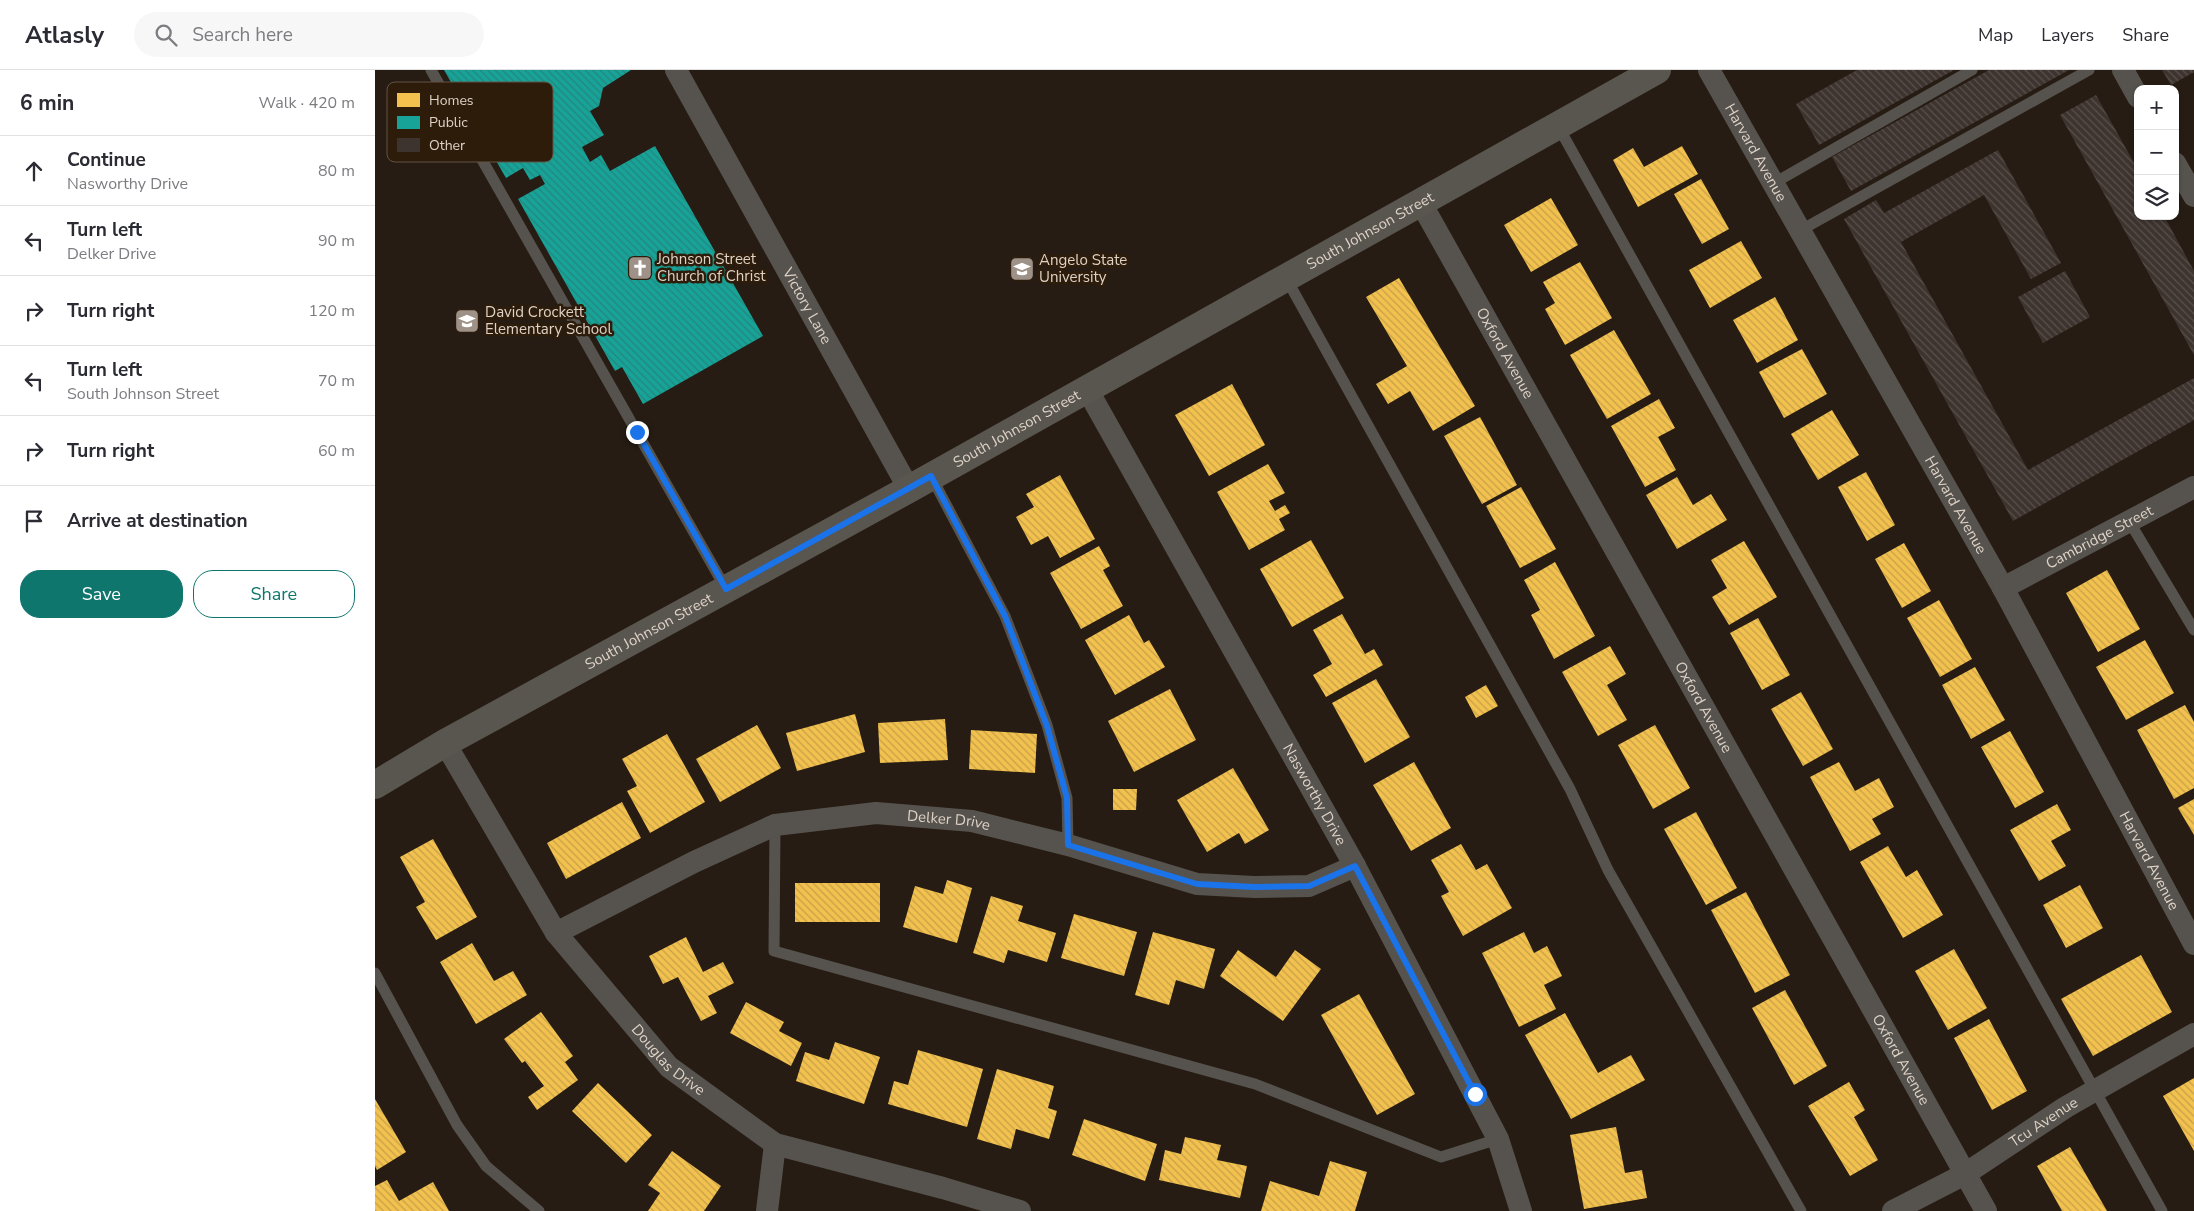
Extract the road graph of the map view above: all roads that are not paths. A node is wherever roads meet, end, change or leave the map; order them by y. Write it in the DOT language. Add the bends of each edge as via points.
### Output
graph roads {
  1 [pos="431,70"];
  2 [pos="676,70"];
  3 [pos="1657,70"];
  4 [pos="1709,70"];
  5 [pos="1972,70"];
  6 [pos="2089,70"];
  7 [pos="2123,70"];
  8 [pos="438,82"];
  9 [pos="2134,90"];
  10 [pos="1558,126"];
  11 [pos="483,162"];
  12 [pos="2179,170"];
  13 [pos="1774,183"];
  14 [pos="2194,196"];
  15 [pos="1421,203"];
  16 [pos="1801,230"];
  17 [pos="1286,278"];
  18 [pos="1087,388"];
  19 [pos="920,483"];
  20 [pos="2194,487"];
  21 [pos="2129,521"];
  22 [pos="2003,588"];
  23 [pos="726,589"];
  24 [pos="2194,630"];
  25 [pos="445,743"];
  26 [pos="375,785"];
  27 [pos="775,825"];
  28 [pos="1068,845"];
  29 [pos="1355,866"];
  30 [pos="555,933"];
  31 [pos="2194,944"];
  32 [pos="375,973"];
  33 [pos="2194,1034"];
  34 [pos="2095,1091"];
  35 [pos="1499,1139"];
  36 [pos="775,1144"];
  37 [pos="1965,1174"];
  38 [pos="539,1211"];
  39 [pos="767,1211"];
  40 [pos="1020,1211"];
  41 [pos="1521,1211"];
  42 [pos="1801,1211"];
  43 [pos="1893,1211"];
  44 [pos="1985,1211"];
  45 [pos="2163,1211"];
  1 -- 8 [label="lane"];
  2 -- 19 [label="street, Victory Lane"];
  3 -- 10 [label="main road, South Johnson Street"];
  4 -- 13 [label="street, Harvard Avenue"];
  5 -- 13 [label="lane"];
  6 -- 16 [label="lane"];
  7 -- 9 [label="street"];
  10 -- 15 [label="main road, South Johnson Street"];
  10 -- 34 [label="lane"];
  11 -- 23 [label="lane"];
  12 -- 14 [label="street"];
  13 -- 16 [label="street, Harvard Avenue"];
  15 -- 17 [label="main road, South Johnson Street"];
  15 -- 37 [label="street, Oxford Avenue"];
  16 -- 22 [label="street, Harvard Avenue"];
  17 -- 18 [label="main road, South Johnson Street"];
  17 -- 42 [label="lane" via="1569,789 1608,870"];
  18 -- 19 [label="main road, South Johnson Street"];
  18 -- 29 [label="street, Nasworthy Drive"];
  19 -- 23 [label="main road, South Johnson Street"];
  19 -- 28 [label="lane" via="1005,616 1047,726 1067,798"];
  20 -- 21 [label="street, Cambridge Street"];
  21 -- 22 [label="street, Cambridge Street"];
  21 -- 24 [label="lane"];
  22 -- 31 [label="street, Harvard Avenue"];
  23 -- 25 [label="main road, South Johnson Street"];
  25 -- 26 [label="main road, South Johnson Street"];
  25 -- 30 [label="street, Douglas Drive"];
  27 -- 28 [label="street, Delker Drive" via="876,813 972,821"];
  27 -- 30 [label="street, Delker Drive"];
  27 -- 35 [label="lane" via="774,951 1255,1084 1441,1157"];
  28 -- 29 [label="street, Delker Drive" via="1197,884 1309,886"];
  29 -- 35 [label="street, Nasworthy Drive"];
  30 -- 36 [label="street, Douglas Drive" via="669,1068"];
  32 -- 38 [label="lane" via="457,1125 486,1166"];
  33 -- 34 [label="street, Tcu Avenue"];
  34 -- 37 [label="street, Tcu Avenue"];
  34 -- 45 [label="lane"];
  35 -- 41 [label="street, Nasworthy Drive"];
  36 -- 39 [label="street"];
  36 -- 40 [label="street, Douglas Drive"];
  37 -- 43 [label="street, Tcu Avenue"];
  37 -- 44 [label="street, Oxford Avenue"];
}
